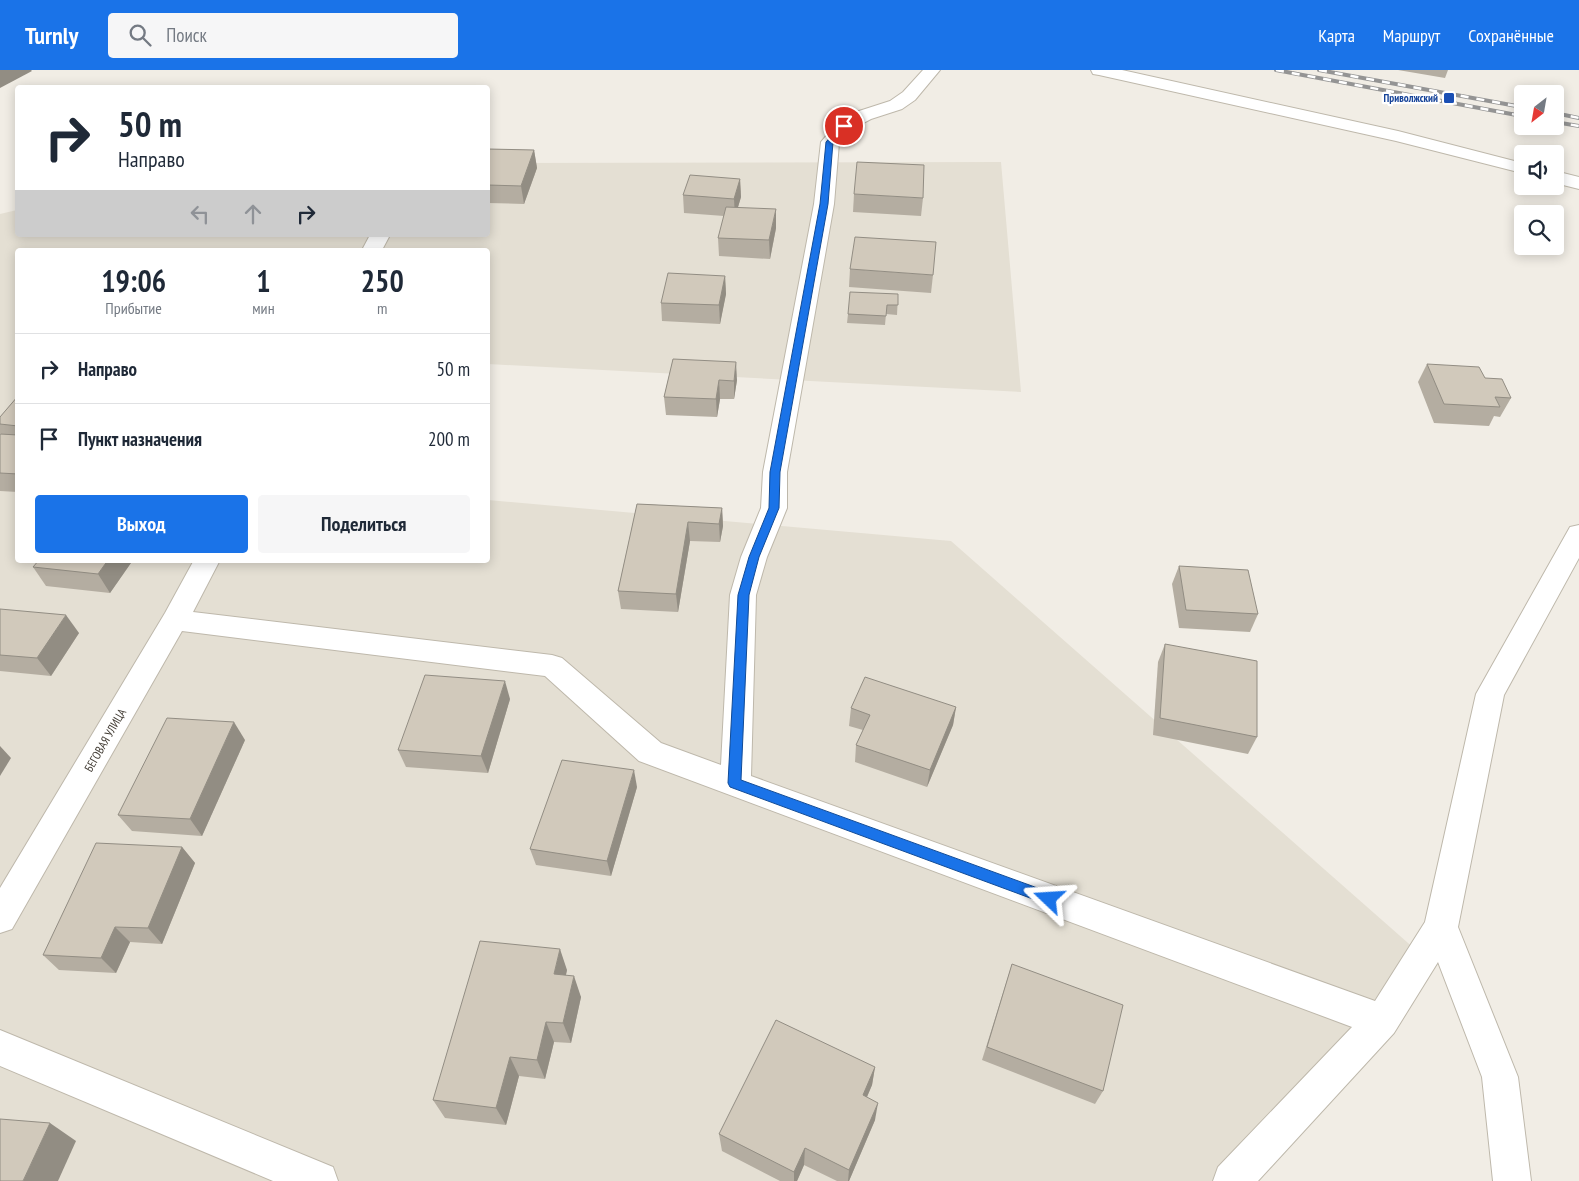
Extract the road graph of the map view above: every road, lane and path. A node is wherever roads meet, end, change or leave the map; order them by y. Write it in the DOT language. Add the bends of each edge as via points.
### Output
graph roads {
  1 [pos="932,70"];
  2 [pos="1099,70"];
  3 [pos="1514,166"];
  4 [pos="1564,179"];
  5 [pos="1579,183"];
  6 [pos="1579,534"];
  7 [pos="205,563"];
  8 [pos="175,620"];
  9 [pos="735,783"];
  10 [pos="0,918"];
  11 [pos="1441,927"];
  12 [pos="1382,1021"];
  13 [pos="0,1048"];
  14 [pos="319,1181"];
  15 [pos="1232,1181"];
  16 [pos="1512,1181"];
  1 -- 9 [label="street" via="909,96 896,105 864,115 844,126 830,142 824,204 775,472 774,508 743,595"];
  2 -- 3 [label="street" via="1398,136"];
  4 -- 5 [label="street"];
  6 -- 11 [label="street" via="1490,694"];
  7 -- 8 [label="street, БЕГОВАЯ УЛИЦА"];
  8 -- 9 [label="street" via="552,666 650,752"];
  8 -- 10 [label="street, БЕГОВАЯ УЛИЦА"];
  9 -- 12 [label="street"];
  11 -- 12 [label="street"];
  11 -- 16 [label="street" via="1500,1077"];
  12 -- 15 [label="street"];
  13 -- 14 [label="street"];
}
